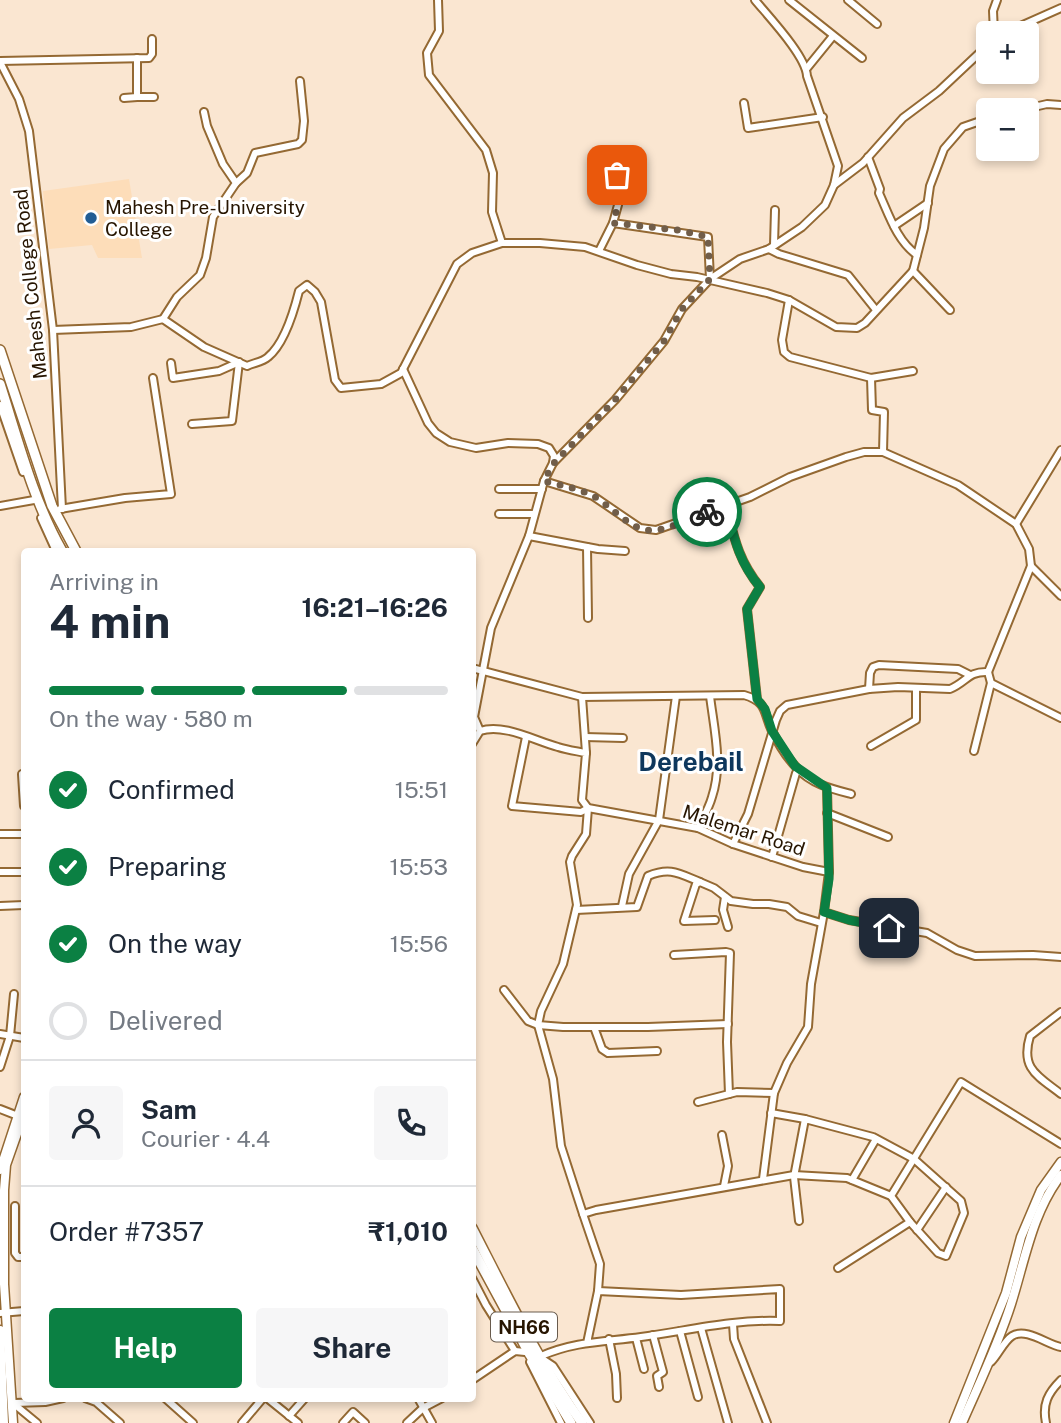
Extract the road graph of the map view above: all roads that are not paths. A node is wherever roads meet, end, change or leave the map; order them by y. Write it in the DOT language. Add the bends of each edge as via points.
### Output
graph roads {
  1 [pos="438,0"];
  2 [pos="755,0"];
  3 [pos="789,0"];
  4 [pos="848,0"];
  5 [pos="997,0"];
  6 [pos="1061,8"];
  7 [pos="993,21"];
  8 [pos="1032,21"];
  9 [pos="877,24"];
  10 [pos="833,36"];
  11 [pos="152,39"];
  12 [pos="976,56"];
  13 [pos="138,58"];
  14 [pos="862,58"];
  15 [pos="0,62"];
  16 [pos="807,68"];
  17 [pos="300,80"];
  18 [pos="124,97"];
  19 [pos="137,97"];
  20 [pos="154,97"];
  21 [pos="744,103"];
  22 [pos="1061,105"];
  23 [pos="1039,106"];
  24 [pos="204,112"];
  25 [pos="823,117"];
  26 [pos="976,122"];
  27 [pos="868,157"];
  28 [pos="617,175"];
  29 [pos="236,183"];
  30 [pos="834,185"];
  31 [pos="928,203"];
  32 [pos="775,210"];
  33 [pos="613,223"];
  34 [pos="894,226"];
  35 [pos="502,243"];
  36 [pos="771,247"];
  37 [pos="599,251"];
  38 [pos="917,255"];
  39 [pos="913,271"];
  40 [pos="710,279"];
  41 [pos="789,300"];
  42 [pos="876,310"];
  43 [pos="950,310"];
  44 [pos="163,319"];
  45 [pos="53,330"];
  46 [pos="0,350"];
  47 [pos="239,362"];
  48 [pos="171,363"];
  49 [pos="403,369"];
  50 [pos="913,371"];
  51 [pos="153,378"];
  52 [pos="871,378"];
  53 [pos="0,384"];
  54 [pos="0,405"];
  55 [pos="192,424"];
  56 [pos="1061,449"];
  57 [pos="883,452"];
  58 [pos="553,464"];
  59 [pos="544,481"];
  60 [pos="499,489"];
  61 [pos="542,489"];
  62 [pos="34,500"];
  63 [pos="726,505"];
  64 [pos="0,506"];
  65 [pos="58,510"];
  66 [pos="499,514"];
  67 [pos="534,514"];
  68 [pos="1016,524"];
  69 [pos="529,536"];
  70 [pos="587,547"];
  71 [pos="55,548"];
  72 [pos="60,548"];
  73 [pos="75,548"];
  74 [pos="625,551"];
  75 [pos="1031,566"];
  76 [pos="1061,596"];
  77 [pos="588,618"];
  78 [pos="476,668"];
  79 [pos="482,669"];
  80 [pos="988,672"];
  81 [pos="970,675"];
  82 [pos="991,683"];
  83 [pos="916,688"];
  84 [pos="869,689"];
  85 [pos="676,696"];
  86 [pos="710,696"];
  87 [pos="582,697"];
  88 [pos="757,699"];
  89 [pos="476,705"];
  90 [pos="1061,718"];
  91 [pos="476,722"];
  92 [pos="480,731"];
  93 [pos="772,731"];
  94 [pos="526,737"];
  95 [pos="584,737"];
  96 [pos="476,738"];
  97 [pos="623,738"];
  98 [pos="872,746"];
  99 [pos="974,751"];
  100 [pos="586,753"];
  101 [pos="796,773"];
  102 [pos="827,788"];
  103 [pos="851,794"];
  104 [pos="588,808"];
  105 [pos="827,813"];
  106 [pos="659,820"];
  107 [pos="698,828"];
  108 [pos="0,834"];
  109 [pos="21,834"];
  110 [pos="888,836"];
  111 [pos="733,844"];
  112 [pos="772,857"];
  113 [pos="0,872"];
  114 [pos="21,872"];
  115 [pos="829,872"];
  116 [pos="700,882"];
  117 [pos="725,897"];
  118 [pos="21,905"];
  119 [pos="0,906"];
  120 [pos="622,906"];
  121 [pos="576,910"];
  122 [pos="824,912"];
  123 [pos="715,920"];
  124 [pos="821,923"];
  125 [pos="727,927"];
  126 [pos="674,955"];
  127 [pos="1061,957"];
  128 [pos="504,990"];
  129 [pos="14,994"];
  130 [pos="1061,1012"];
  131 [pos="728,1024"];
  132 [pos="538,1025"];
  133 [pos="594,1027"];
  134 [pos="0,1034"];
  135 [pos="10,1036"];
  136 [pos="21,1038"];
  137 [pos="657,1051"];
  138 [pos="0,1068"];
  139 [pos="774,1093"];
  140 [pos="729,1094"];
  141 [pos="1061,1094"];
  142 [pos="698,1102"];
  143 [pos="0,1109"];
  144 [pos="771,1113"];
  145 [pos="21,1115"];
  146 [pos="805,1119"];
  147 [pos="722,1135"];
  148 [pos="876,1139"];
  149 [pos="1061,1144"];
  150 [pos="914,1159"];
  151 [pos="1061,1162"];
  152 [pos="0,1171"];
  153 [pos="794,1175"];
  154 [pos="1061,1175"];
  155 [pos="762,1179"];
  156 [pos="852,1180"];
  157 [pos="724,1186"];
  158 [pos="946,1187"];
  159 [pos="891,1196"];
  160 [pos="15,1206"];
  161 [pos="21,1206"];
  162 [pos="4,1207"];
  163 [pos="583,1214"];
  164 [pos="799,1222"];
  165 [pos="910,1222"];
  166 [pos="916,1230"];
  167 [pos="476,1236"];
  168 [pos="476,1255"];
  169 [pos="21,1257"];
  170 [pos="838,1268"];
  171 [pos="476,1286"];
  172 [pos="598,1291"];
  173 [pos="21,1311"];
  174 [pos="3,1313"];
  175 [pos="733,1324"];
  176 [pos="701,1328"];
  177 [pos="0,1330"];
  178 [pos="680,1331"];
  179 [pos="995,1334"];
  180 [pos="653,1335"];
  181 [pos="636,1338"];
  182 [pos="609,1339"];
  183 [pos="587,1343"];
  184 [pos="1061,1347"];
  185 [pos="515,1351"];
  186 [pos="533,1354"];
  187 [pos="988,1365"];
  188 [pos="644,1369"];
  189 [pos="476,1377"];
  190 [pos="1061,1380"];
  191 [pos="660,1387"];
  192 [pos="698,1397"];
  193 [pos="617,1398"];
  194 [pos="45,1402"];
  195 [pos="96,1402"];
  196 [pos="169,1402"];
  197 [pos="259,1402"];
  198 [pos="266,1402"];
  199 [pos="301,1402"];
  200 [pos="420,1402"];
  201 [pos="434,1402"];
  202 [pos="13,1403"];
  203 [pos="423,1408"];
  204 [pos="289,1416"];
  205 [pos="4,1423"];
  206 [pos="13,1423"];
  207 [pos="37,1423"];
  208 [pos="120,1423"];
  209 [pos="193,1423"];
  210 [pos="242,1423"];
  211 [pos="298,1423"];
  212 [pos="343,1423"];
  213 [pos="365,1423"];
  214 [pos="407,1423"];
  215 [pos="432,1423"];
  216 [pos="561,1423"];
  217 [pos="571,1423"];
  218 [pos="582,1423"];
  219 [pos="590,1423"];
  220 [pos="728,1423"];
  221 [pos="767,1423"];
  222 [pos="954,1423"];
  223 [pos="962,1423"];
  224 [pos="1046,1423"];
  1 -- 35 [label="street" via="439,32 428,53 429,75 486,150 493,173 492,212"];
  2 -- 16 [label="street"];
  3 -- 10 [label="street"];
  4 -- 9 [label="street"];
  5 -- 7 [label="street"];
  6 -- 8 [label="street"];
  10 -- 14 [label="street"];
  10 -- 16 [label="street"];
  11 -- 13 [label="street" via="151,56"];
  12 -- 27 [label="street" via="903,118"];
  13 -- 15 [label="street"];
  13 -- 19 [label="street"];
  15 -- 45 [label="street, Mahesh College Road" via="29,131"];
  16 -- 25 [label="street"];
  17 -- 29 [label="street" via="302,140 255,153 247,173"];
  18 -- 19 [label="street"];
  19 -- 20 [label="street"];
  21 -- 25 [label="street" via="748,128"];
  22 -- 23 [label="street"];
  24 -- 29 [label="street" via="223,164"];
  25 -- 30 [label="street" via="838,166"];
  26 -- 31 [label="street" via="963,127 944,149"];
  27 -- 30 [label="street"];
  27 -- 34 [label="street"];
  28 -- 33 [label="street"];
  29 -- 44 [label="street" via="213,217 200,275"];
  30 -- 36 [label="street" via="825,205"];
  31 -- 34 [label="street"];
  31 -- 38 [label="street"];
  32 -- 36 [label="street"];
  33 -- 37 [label="street"];
  33 -- 40 [label="street" via="708,237"];
  34 -- 38 [label="street"];
  35 -- 37 [label="street"];
  35 -- 49 [label="street" via="472,253 457,264"];
  36 -- 40 [label="street" via="740,259"];
  36 -- 42 [label="street" via="779,254 848,275"];
  37 -- 40 [label="street" via="671,274"];
  38 -- 39 [label="street"];
  39 -- 42 [label="street"];
  39 -- 43 [label="street"];
  40 -- 41 [label="street"];
  40 -- 58 [label="street" via="615,400"];
  41 -- 42 [label="street" via="843,329 862,326"];
  41 -- 52 [label="street" via="784,352"];
  44 -- 45 [label="street" via="131,327"];
  44 -- 47 [label="street" via="205,347"];
  45 -- 65 [label="street, Mahesh College Road"];
  46 -- 65 [label="highway"];
  47 -- 48 [label="street" via="219,371 173,378"];
  47 -- 49 [label="street" via="247,366 267,359 293,313 299,291 307,285 321,302 335,380 341,388 381,384"];
  47 -- 55 [label="street" via="232,421"];
  49 -- 58 [label="street" via="428,423 450,442 475,448 538,443 553,453"];
  50 -- 52 [label="street"];
  51 -- 65 [label="street" via="171,494"];
  52 -- 57 [label="street" via="872,411 884,412"];
  53 -- 72 [label="highway" via="34,489"];
  54 -- 62 [label="street"];
  56 -- 68 [label="street"];
  57 -- 63 [label="street" via="846,457"];
  57 -- 68 [label="street" via="958,485"];
  58 -- 59 [label="street"];
  59 -- 61 [label="street"];
  59 -- 63 [label="street" via="593,496 648,530"];
  60 -- 61 [label="street"];
  61 -- 67 [label="street"];
  62 -- 64 [label="street"];
  62 -- 71 [label="street"];
  63 -- 88 [label="street" via="738,553 760,587 747,609"];
  65 -- 73 [label="highway"];
  66 -- 67 [label="street"];
  67 -- 69 [label="street"];
  68 -- 75 [label="street" via="1029,549"];
  69 -- 70 [label="street"];
  69 -- 79 [label="street" via="491,628"];
  70 -- 74 [label="street"];
  70 -- 77 [label="street"];
  75 -- 76 [label="street"];
  75 -- 80 [label="street"];
  78 -- 79 [label="street"];
  79 -- 87 [label="street"];
  79 -- 89 [label="street"];
  80 -- 81 [label="street"];
  80 -- 82 [label="street"];
  81 -- 83 [label="street" via="950,689"];
  81 -- 84 [label="street" via="958,668 879,666 870,673"];
  82 -- 90 [label="street"];
  82 -- 99 [label="street"];
  83 -- 84 [label="street"];
  83 -- 98 [label="street" via="916,720"];
  84 -- 93 [label="street" via="787,705 780,710"];
  85 -- 86 [label="street"];
  85 -- 87 [label="street"];
  85 -- 106 [label="street"];
  86 -- 88 [label="street"];
  86 -- 107 [label="street" via="718,754 715,786"];
  87 -- 95 [label="street"];
  88 -- 93 [label="street"];
  91 -- 92 [label="street"];
  92 -- 94 [label="street" via="500,730"];
  92 -- 96 [label="street"];
  93 -- 102 [label="street" via="799,771"];
  93 -- 111 [label="street" via="748,814"];
  94 -- 100 [label="street"];
  94 -- 104 [label="street, Malemar Road" via="512,806 581,812"];
  95 -- 97 [label="street"];
  95 -- 100 [label="street"];
  100 -- 104 [label="street" via="582,800"];
  101 -- 112 [label="street"];
  102 -- 103 [label="street"];
  102 -- 105 [label="street"];
  104 -- 106 [label="street, Malemar Road"];
  104 -- 121 [label="street" via="586,834 570,862"];
  105 -- 110 [label="street"];
  105 -- 115 [label="street"];
  106 -- 107 [label="street, Malemar Road"];
  106 -- 120 [label="street" via="629,874"];
  107 -- 111 [label="street, Malemar Road"];
  108 -- 109 [label="street"];
  111 -- 112 [label="street, Malemar Road"];
  112 -- 115 [label="street, Malemar Road"];
  113 -- 114 [label="street"];
  115 -- 122 [label="street"];
  116 -- 117 [label="street"];
  116 -- 121 [label="street" via="671,870 657,873 648,876 637,907"];
  116 -- 123 [label="street" via="684,921"];
  117 -- 124 [label="street" via="787,907"];
  117 -- 125 [label="street"];
  118 -- 119 [label="street"];
  121 -- 132 [label="street" via="563,964"];
  122 -- 124 [label="street"];
  122 -- 127 [label="street" via="927,933 975,956"];
  124 -- 139 [label="street" via="807,1031"];
  126 -- 131 [label="street" via="730,953"];
  128 -- 132 [label="street" via="528,1021"];
  129 -- 135 [label="street"];
  130 -- 141 [label="street" via="1030,1036 1026,1056 1030,1069"];
  131 -- 133 [label="street"];
  131 -- 140 [label="street"];
  132 -- 133 [label="street"];
  132 -- 163 [label="street" via="553,1079 561,1146"];
  133 -- 137 [label="street" via="608,1053"];
  134 -- 135 [label="street"];
  135 -- 136 [label="street"];
  135 -- 138 [label="street"];
  139 -- 140 [label="street"];
  139 -- 144 [label="street"];
  140 -- 142 [label="street"];
  143 -- 145 [label="street"];
  144 -- 146 [label="street"];
  144 -- 155 [label="street"];
  145 -- 152 [label="main road"];
  145 -- 162 [label="main road" via="6,1165"];
  146 -- 148 [label="street"];
  146 -- 153 [label="street"];
  147 -- 157 [label="street" via="728,1166"];
  148 -- 150 [label="street"];
  148 -- 156 [label="street"];
  149 -- 150 [label="street" via="961,1082"];
  150 -- 158 [label="street"];
  150 -- 159 [label="street"];
  151 -- 179 [label="main road" via="1041,1190 1021,1237"];
  153 -- 155 [label="street"];
  153 -- 156 [label="street"];
  153 -- 164 [label="street"];
  154 -- 179 [label="main road" via="1035,1223"];
  155 -- 157 [label="street"];
  156 -- 159 [label="street"];
  157 -- 163 [label="street"];
  158 -- 166 [label="street"];
  158 -- 166 [label="street" via="961,1201 964,1213 946,1256"];
  159 -- 165 [label="street"];
  160 -- 161 [label="street"];
  160 -- 162 [label="street"];
  160 -- 169 [label="street" via="15,1253"];
  162 -- 174 [label="main road"];
  163 -- 172 [label="street" via="600,1264"];
  165 -- 166 [label="street"];
  165 -- 170 [label="street"];
  167 -- 186 [label="highway, NH66"];
  168 -- 186 [label="highway, NH66"];
  171 -- 185 [label="street"];
  172 -- 175 [label="street" via="681,1295 780,1289 780,1321"];
  172 -- 183 [label="street"];
  173 -- 174 [label="street"];
  174 -- 202 [label="main road"];
  175 -- 176 [label="street"];
  175 -- 221 [label="street" via="734,1339"];
  176 -- 178 [label="street"];
  176 -- 220 [label="street"];
  177 -- 205 [label="main road"];
  178 -- 180 [label="street"];
  178 -- 192 [label="street"];
  179 -- 187 [label="main road"];
  179 -- 222 [label="main road"];
  180 -- 181 [label="street"];
  180 -- 191 [label="street" via="663,1372 657,1376"];
  181 -- 182 [label="street"];
  181 -- 188 [label="street"];
  182 -- 183 [label="street"];
  182 -- 193 [label="street"];
  183 -- 186 [label="street"];
  184 -- 187 [label="street" via="1018,1334"];
  185 -- 186 [label="street"];
  185 -- 189 [label="street"];
  186 -- 216 [label="street"];
  186 -- 217 [label="highway, NH66"];
  186 -- 218 [label="highway, NH66"];
  186 -- 219 [label="street" via="553,1366"];
  187 -- 223 [label="main road"];
  190 -- 224 [label="street" via="1049,1393"];
  194 -- 202 [label="street"];
  195 -- 208 [label="street"];
  196 -- 209 [label="street"];
  197 -- 210 [label="street"];
  198 -- 204 [label="street"];
  199 -- 204 [label="street"];
  200 -- 203 [label="street"];
  201 -- 203 [label="street"];
  202 -- 206 [label="main road"];
  202 -- 207 [label="street"];
  203 -- 214 [label="street"];
  203 -- 215 [label="street"];
  204 -- 211 [label="street"];
  212 -- 213 [label="street" via="352,1412"];
}
